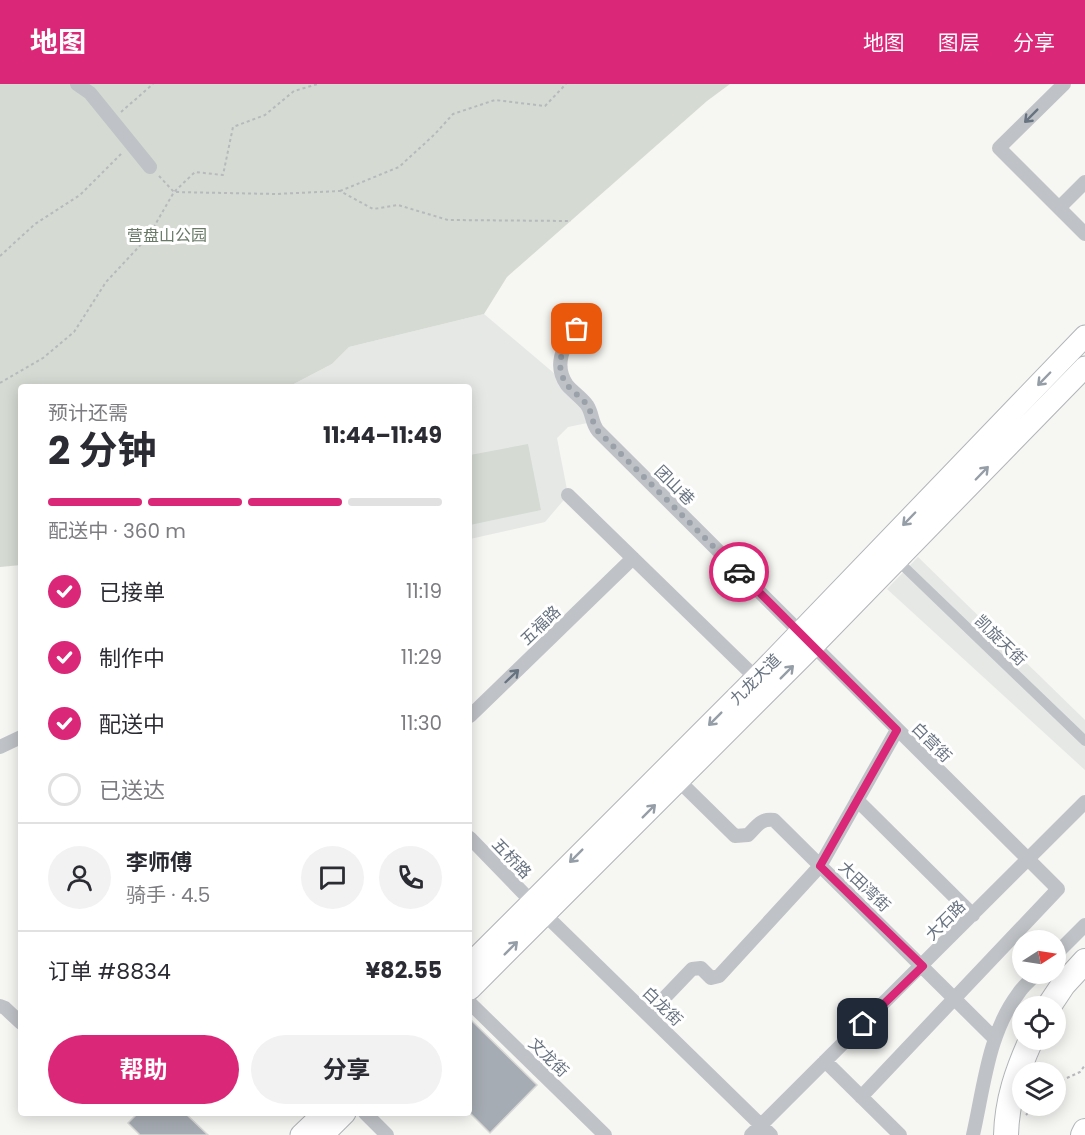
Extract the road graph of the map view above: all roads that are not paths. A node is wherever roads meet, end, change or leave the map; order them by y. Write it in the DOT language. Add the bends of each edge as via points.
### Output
graph roads {
  1 [pos="77,84"];
  2 [pos="1064,84"];
  3 [pos="150,167"];
  4 [pos="1085,182"];
  5 [pos="1059,208"];
  6 [pos="1085,234"];
  7 [pos="577,329"];
  8 [pos="1084,338"];
  9 [pos="1085,367"];
  10 [pos="568,495"];
  11 [pos="633,558"];
  12 [pos="897,560"];
  13 [pos="807,639"];
  14 [pos="756,678"];
  15 [pos="472,714"];
  16 [pos="897,730"];
  17 [pos="18,738"];
  18 [pos="1085,741"];
  19 [pos="0,747"];
  20 [pos="679,781"];
  21 [pos="857,800"];
  22 [pos="1085,802"];
  23 [pos="472,840"];
  24 [pos="1028,860"];
  25 [pos="820,866"];
  26 [pos="538,907"];
  27 [pos="974,915"];
  28 [pos="1085,925"];
  29 [pos="1066,944"];
  30 [pos="1085,961"];
  31 [pos="472,962"];
  32 [pos="923,966"];
  33 [pos="1027,984"];
  34 [pos="472,987"];
  35 [pos="1056,996"];
  36 [pos="955,998"];
  37 [pos="472,1005"];
  38 [pos="0,1006"];
  39 [pos="648,1015"];
  40 [pos="18,1020"];
  41 [pos="994,1038"];
  42 [pos="1027,1050"];
  43 [pos="825,1061"];
  44 [pos="861,1097"];
  45 [pos="321,1116"];
  46 [pos="342,1116"];
  47 [pos="368,1116"];
  48 [pos="761,1132"];
  49 [pos="301,1135"];
  50 [pos="323,1135"];
  51 [pos="387,1135"];
  52 [pos="605,1135"];
  53 [pos="900,1135"];
  54 [pos="973,1135"];
  55 [pos="1006,1135"];
  1 -- 3 [label="street" via="90,93"];
  2 -- 5 [label="street, one-way" via="999,148"];
  4 -- 5 [label="street"];
  5 -- 6 [label="street"];
  7 -- 13 [label="street, 团山巷" via="561,352 563,376 588,406 598,431"];
  8 -- 13 [label="main road, 九龙大道, one-way"];
  12 -- 9 [label="main road, 九龙大道, one-way"];
  10 -- 11 [label="street"];
  11 -- 14 [label="street"];
  15 -- 11 [label="street, 五福路, one-way"];
  12 -- 13 [label="main road, 九龙大道"];
  12 -- 18 [label="street, 凯旋天街"];
  13 -- 14 [label="main road, 九龙大道"];
  13 -- 16 [label="street, 白营街"];
  20 -- 13 [label="main road, 九龙大道, one-way"];
  14 -- 26 [label="main road, 九龙大道, one-way"];
  16 -- 21 [label="street"];
  16 -- 24 [label="street, 白营街"];
  17 -- 19 [label="street"];
  20 -- 25 [label="street, 大田湾街" via="735,836 748,835 761,821 774,820"];
  26 -- 20 [label="main road, 九龙大道, one-way"];
  21 -- 25 [label="street"];
  21 -- 27 [label="street"];
  22 -- 24 [label="street, 大石路"];
  23 -- 26 [label="street, 五桥路"];
  24 -- 27 [label="street, 大石路"];
  24 -- 36 [label="street, 白营街" via="1058,889"];
  25 -- 32 [label="street, 大田湾街"];
  25 -- 39 [label="street" via="719,976 711,978 701,968 692,969"];
  26 -- 31 [label="main road, 九龙大道"];
  34 -- 26 [label="main road, 九龙大道, one-way"];
  26 -- 39 [label="street, 白龙街"];
  27 -- 32 [label="street, 大石路"];
  28 -- 29 [label="street"];
  30 -- 35 [label="highway"];
  32 -- 36 [label="street, 大田湾街"];
  32 -- 43 [label="street, 大石路"];
  33 -- 41 [label="street" via="1009,1007"];
  36 -- 41 [label="street, 大田湾街"];
  36 -- 44 [label="street"];
  37 -- 52 [label="street, 文龙街"];
  38 -- 40 [label="street"];
  39 -- 48 [label="street, 白龙街"];
  41 -- 54 [label="street"];
  42 -- 55 [label="highway" via="1016,1075"];
  43 -- 44 [label="street"];
  43 -- 48 [label="street, 大石路"];
  44 -- 53 [label="street"];
  45 -- 49 [label="main road"];
  46 -- 50 [label="main road"];
  47 -- 51 [label="street"];
}
